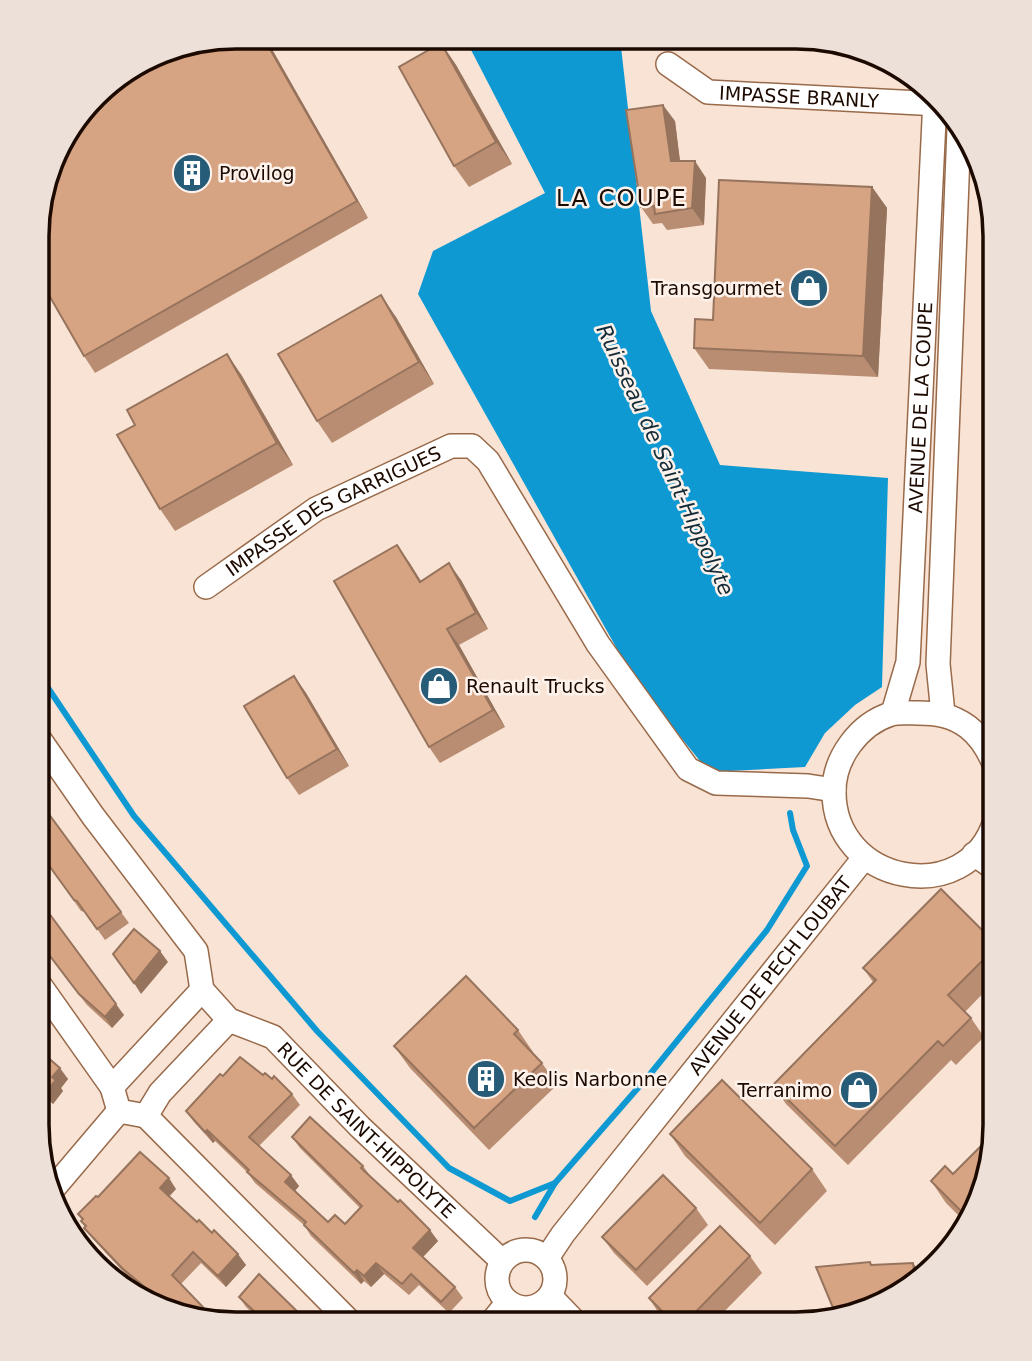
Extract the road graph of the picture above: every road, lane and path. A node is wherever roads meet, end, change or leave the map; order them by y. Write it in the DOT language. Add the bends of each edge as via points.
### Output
graph roads {
  1 [pos="668,64"];
  2 [pos="925,102"];
  3 [pos="935,112"];
  4 [pos="958,143"];
  5 [pos="206,587"];
  6 [pos="892,713"];
  7 [pos="943,713"];
  8 [pos="983,743"];
  9 [pos="49,754"];
  10 [pos="834,790"];
  11 [pos="983,843"];
  12 [pos="974,855"];
  13 [pos="864,858"];
  14 [pos="983,861"];
  15 [pos="202,990"];
  16 [pos="49,998"];
  17 [pos="229,1020"];
  18 [pos="112,1087"];
  19 [pos="119,1111"];
  20 [pos="146,1116"];
  21 [pos="58,1183"];
  22 [pos="547,1258"];
  23 [pos="502,1261"];
  24 [pos="550,1296"];
  25 [pos="508,1301"];
  26 [pos="340,1312"];
  27 [pos="500,1312"];
  28 [pos="565,1312"];
  1 -- 2 [label="street, IMPASSE BRANLY" via="708,92"];
  3 -- 6 [label="street, AVENUE DE LA COUPE" via="908,662"];
  4 -- 7 [label="street, AVENUE DE LA COUPE" via="938,664"];
  5 -- 10 [label="street, IMPASSE DES GARRIGUES" via="316,509 451,446 472,446 488,461 598,643 688,769 716,783"];
  6 -- 7 [label="street"];
  6 -- 10 [label="street" via="869,724 851,742 839,765"];
  7 -- 8 [label="street" via="968,727"];
  9 -- 15 [label="street" via="196,951"];
  10 -- 13 [label="street" via="837,816 847,839"];
  11 -- 12 [label="street"];
  12 -- 13 [label="street" via="932,876 908,877"];
  12 -- 14 [label="street"];
  13 -- 22 [label="street, AVENUE DE PECH LOUBAT"];
  15 -- 17 [label="street, RUE DE SAINT-HIPPOLYTE"];
  15 -- 18 [label="street"];
  16 -- 18 [label="street"];
  17 -- 20 [label="street" via="160,1093"];
  17 -- 23 [label="street, RUE DE SAINT-HIPPOLYTE" via="273,1037 360,1127"];
  18 -- 19 [label="street"];
  19 -- 20 [label="street"];
  19 -- 21 [label="street"];
  20 -- 26 [label="street"];
  22 -- 23 [label="street" via="529,1249"];
  22 -- 24 [label="street" via="555,1272"];
  23 -- 25 [label="street" via="498,1287"];
  24 -- 25 [label="street" via="534,1307"];
  24 -- 28 [label="street"];
  25 -- 27 [label="street"];
}
